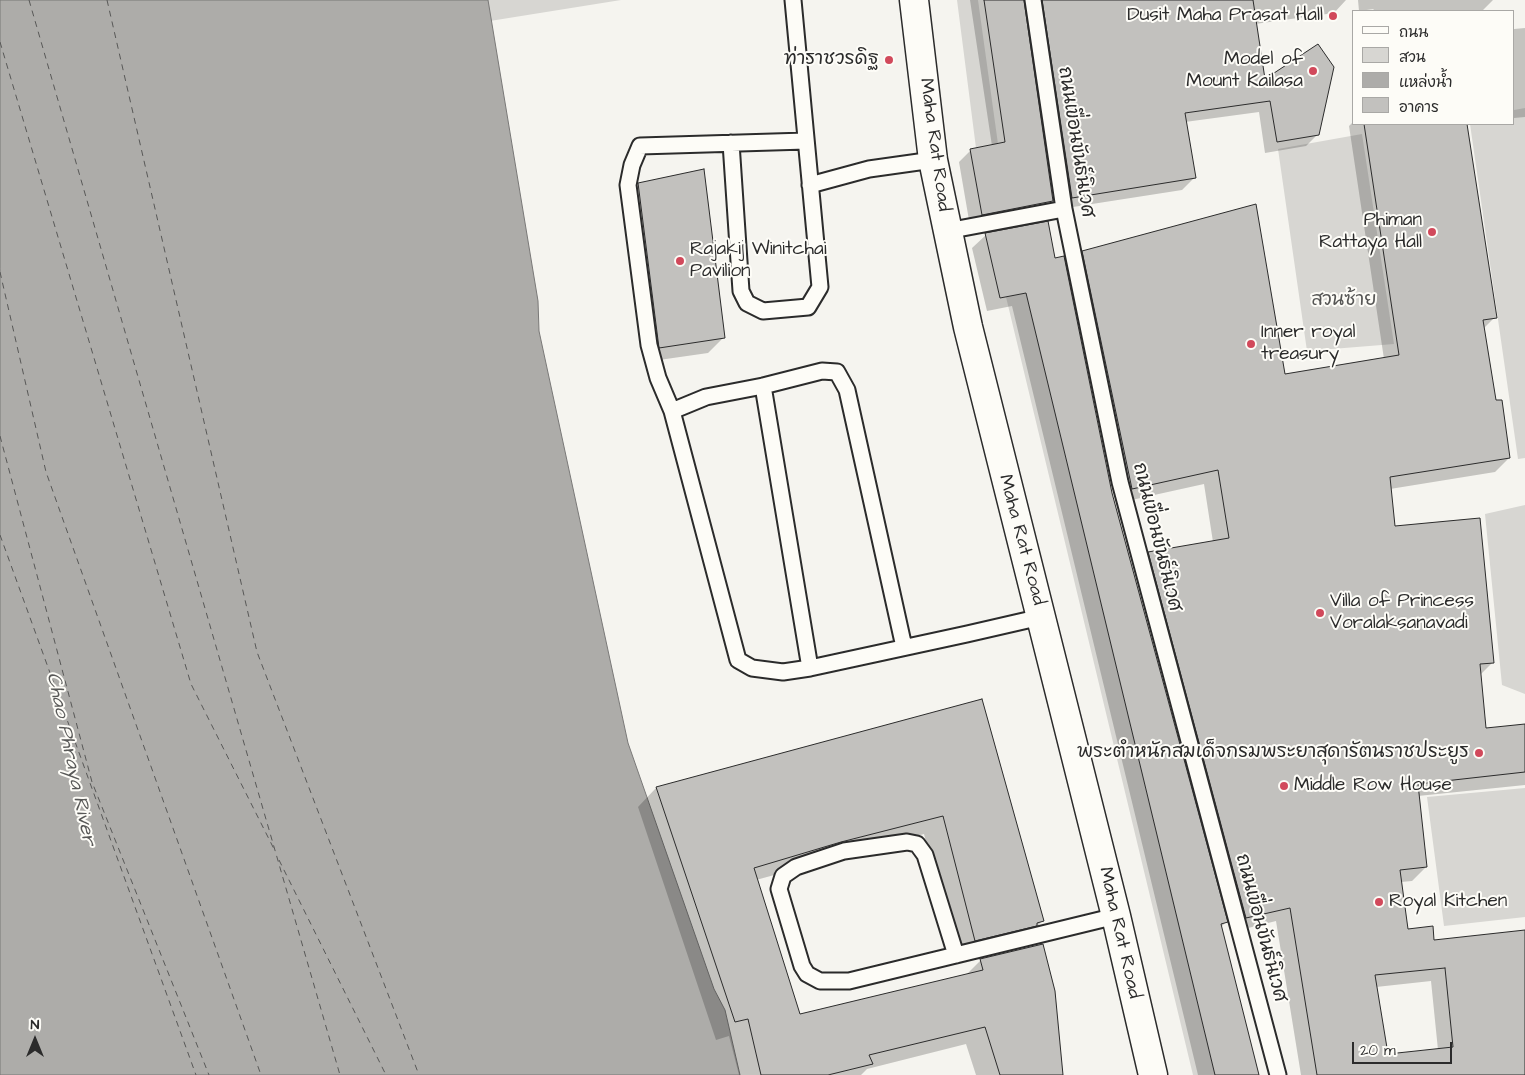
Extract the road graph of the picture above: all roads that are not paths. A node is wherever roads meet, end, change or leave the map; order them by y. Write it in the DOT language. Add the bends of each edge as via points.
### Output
graph roads {
  1 [pos="793,0"];
  2 [pos="914,0"];
  3 [pos="1033,0"];
  4 [pos="806,141"];
  5 [pos="730,143"];
  6 [pos="933,160"];
  7 [pos="810,186"];
  8 [pos="1064,209"];
  9 [pos="947,231"];
  10 [pos="763,386"];
  11 [pos="672,411"];
  12 [pos="1041,616"];
  13 [pos="904,647"];
  14 [pos="810,668"];
  15 [pos="1116,916"];
  16 [pos="956,955"];
  17 [pos="1153,1075"];
  18 [pos="1278,1075"];
  1 -- 4 [label="lane"];
  2 -- 6 [label="street, Maha Rat Road"];
  3 -- 8 [label="lane, ถนนเขื่อนขันธ์นิเวศ"];
  4 -- 5 [label="lane"];
  4 -- 7 [label="lane"];
  5 -- 7 [label="lane" via="741,291 747,303 763,311 808,307 820,287"];
  5 -- 11 [label="lane" via="640,146 632,165 628,186 649,344 658,378"];
  6 -- 7 [label="lane" via="869,169"];
  6 -- 9 [label="street, Maha Rat Road"];
  8 -- 9 [label="lane"];
  8 -- 18 [label="lane, ถนนเขื่อนขันธ์นิเวศ" via="1120,482"];
  9 -- 12 [label="street, Maha Rat Road" via="985,400"];
  10 -- 11 [label="lane" via="706,397"];
  10 -- 13 [label="lane" via="822,371 837,372 847,390"];
  10 -- 14 [label="lane"];
  11 -- 14 [label="lane" via="738,660 752,668 783,672"];
  12 -- 13 [label="lane"];
  12 -- 15 [label="street, Maha Rat Road"];
  13 -- 14 [label="lane"];
  15 -- 16 [label="lane"];
  15 -- 17 [label="street, Maha Rat Road"];
  16 -- 16 [label="lane" via="925,855 916,844 907,842 844,851 796,867 783,876 780,889 802,966 807,974 820,981 848,981"];
}
